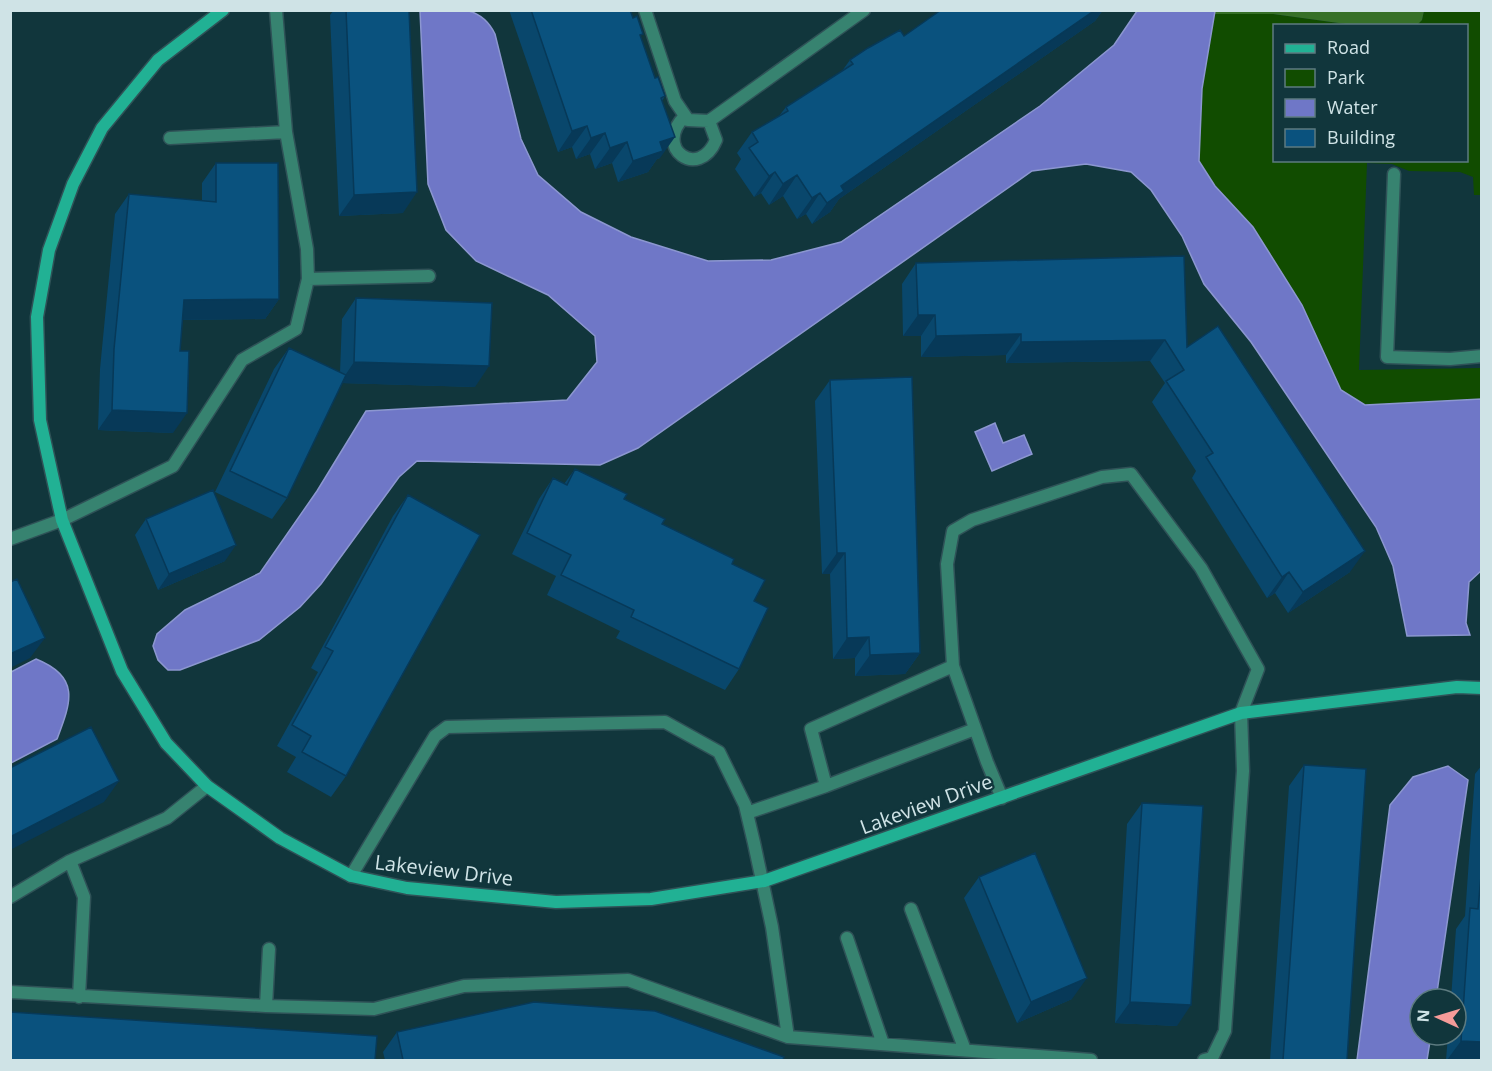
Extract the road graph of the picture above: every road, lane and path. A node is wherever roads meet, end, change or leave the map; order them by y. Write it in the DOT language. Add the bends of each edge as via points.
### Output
graph roads {
  1 [pos="224,10"];
  2 [pos="276,10"];
  3 [pos="645,10"];
  4 [pos="864,10"];
  5 [pos="685,116"];
  6 [pos="709,121"];
  7 [pos="286,132"];
  8 [pos="170,138"];
  9 [pos="1394,174"];
  10 [pos="429,276"];
  11 [pos="308,279"];
  12 [pos="1482,356"];
  13 [pos="62,520"];
  14 [pos="10,539"];
  15 [pos="953,666"];
  16 [pos="1482,688"];
  17 [pos="1241,713"];
  18 [pos="975,729"];
  19 [pos="207,786"];
  20 [pos="826,786"];
  21 [pos="1002,798"];
  22 [pos="747,813"];
  23 [pos="70,861"];
  24 [pos="351,876"];
  25 [pos="764,881"];
  26 [pos="10,897"];
  27 [pos="911,909"];
  28 [pos="847,938"];
  29 [pos="269,949"];
  30 [pos="10,992"];
  31 [pos="79,997"];
  32 [pos="266,1006"];
  33 [pos="788,1037"];
  34 [pos="883,1044"];
  35 [pos="965,1050"];
  36 [pos="1091,1060"];
  37 [pos="1204,1060"];
  1 -- 13 [label="street, Lakeview Drive" via="158,60 102,128 73,184 49,250 37,317 40,420"];
  2 -- 7 [label="street"];
  3 -- 5 [label="street" via="675,101"];
  4 -- 6 [label="street"];
  5 -- 6 [label="street" via="688,120"];
  5 -- 6 [label="street" via="672,137 675,150 686,159 699,160 711,152 716,140"];
  7 -- 8 [label="street"];
  7 -- 11 [label="street" via="307,249"];
  9 -- 12 [label="street" via="1387,357"];
  10 -- 11 [label="street"];
  11 -- 13 [label="street" via="296,329 242,360 173,466"];
  13 -- 14 [label="street"];
  13 -- 19 [label="street, Lakeview Drive" via="123,670 166,743"];
  15 -- 17 [label="street" via="947,564 954,531 972,520 1102,477 1131,474 1201,568 1258,669"];
  15 -- 18 [label="street"];
  15 -- 20 [label="street" via="811,729"];
  16 -- 17 [label="street, Lakeview Drive" via="1457,687"];
  17 -- 21 [label="street, Lakeview Drive"];
  17 -- 37 [label="street" via="1243,771 1225,1031 1212,1058"];
  18 -- 20 [label="street"];
  18 -- 21 [label="street"];
  19 -- 23 [label="street" via="167,819"];
  19 -- 24 [label="street, Lakeview Drive" via="280,838"];
  20 -- 22 [label="street"];
  21 -- 25 [label="street, Lakeview Drive"];
  22 -- 24 [label="street" via="719,752 665,722 447,727 435,736"];
  22 -- 25 [label="street"];
  23 -- 26 [label="street"];
  23 -- 31 [label="street" via="84,897"];
  24 -- 25 [label="street, Lakeview Drive" via="408,888 556,902 651,899"];
  25 -- 33 [label="street"];
  27 -- 35 [label="street"];
  28 -- 34 [label="street"];
  29 -- 32 [label="street"];
  30 -- 31 [label="street"];
  31 -- 32 [label="street"];
  32 -- 33 [label="street" via="374,1009 464,986 628,980"];
  33 -- 34 [label="street"];
  34 -- 35 [label="street"];
  35 -- 36 [label="street"];
}
